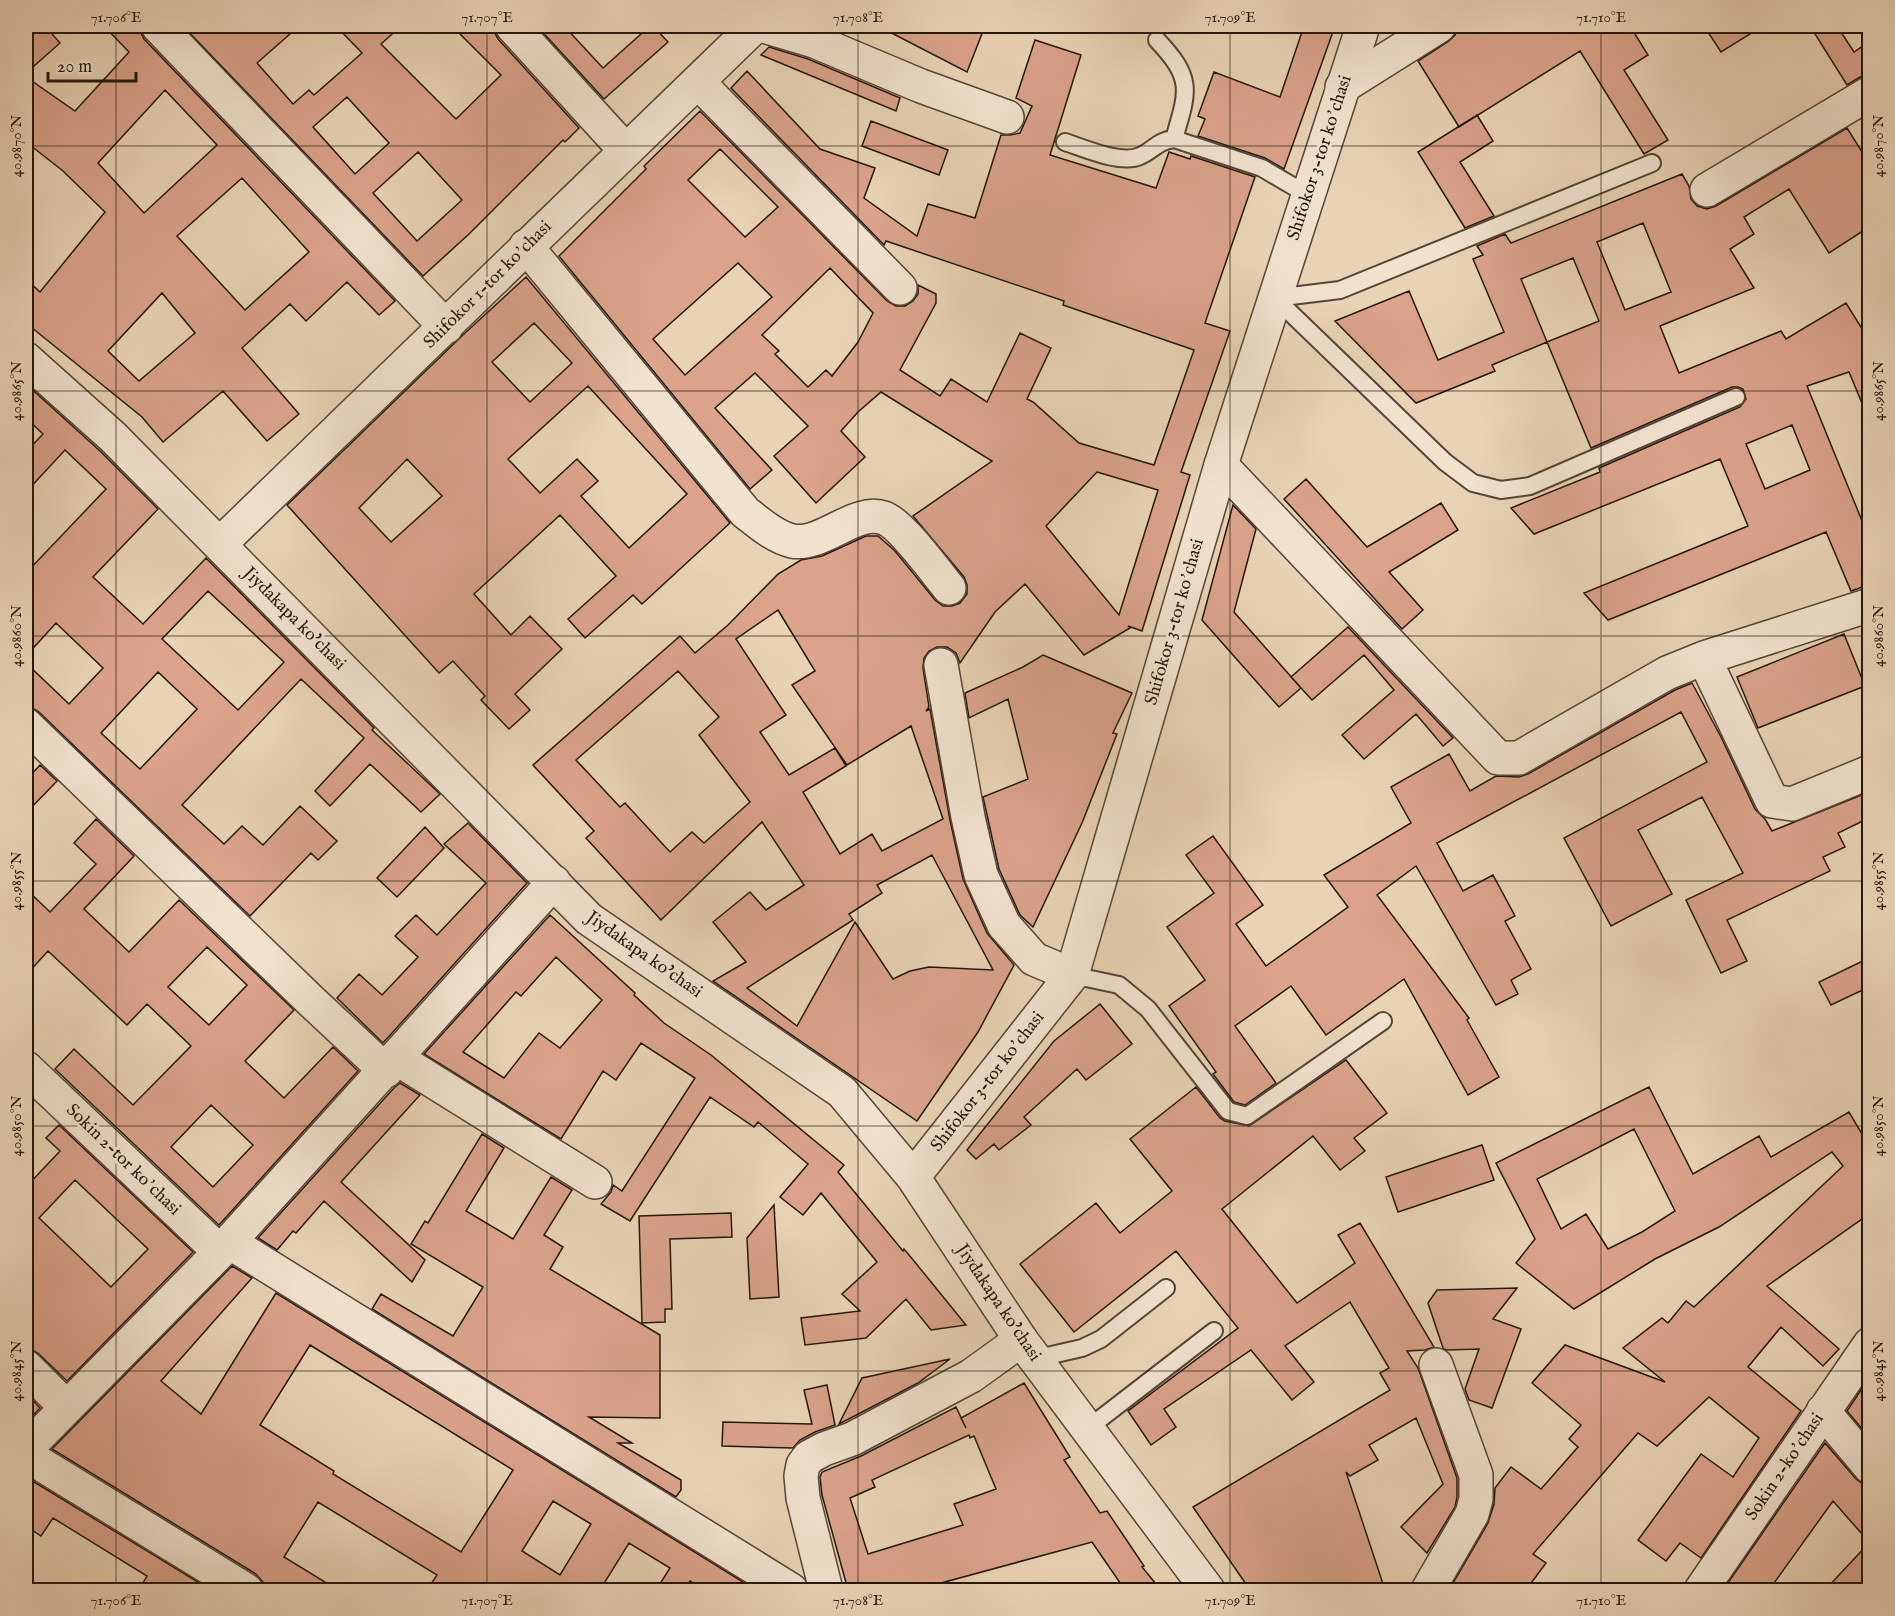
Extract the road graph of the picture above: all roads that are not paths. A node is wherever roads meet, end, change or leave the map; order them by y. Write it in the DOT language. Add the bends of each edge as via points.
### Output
graph roads {
  1 [pos="158,26"];
  2 [pos="512,26"];
  3 [pos="754,26"];
  4 [pos="764,26"];
  5 [pos="1363,26"];
  6 [pos="1439,26"];
  7 [pos="1157,40"];
  8 [pos="698,82"];
  9 [pos="1342,87"];
  10 [pos="1869,93"];
  11 [pos="1006,117"];
  12 [pos="1174,139"];
  13 [pos="1065,142"];
  14 [pos="626,151"];
  15 [pos="1652,163"];
  16 [pos="1707,190"];
  17 [pos="1308,195"];
  18 [pos="526,246"];
  19 [pos="900,288"];
  20 [pos="1275,298"];
  21 [pos="446,327"];
  22 [pos="26,359"];
  23 [pos="1736,396"];
  24 [pos="1221,465"];
  25 [pos="220,544"];
  26 [pos="949,588"];
  27 [pos="1869,605"];
  28 [pos="1704,658"];
  29 [pos="941,665"];
  30 [pos="26,725"];
  31 [pos="1869,772"];
  32 [pos="554,882"];
  33 [pos="1072,975"];
  34 [pos="1383,1021"];
  35 [pos="391,1064"];
  36 [pos="26,1068"];
  37 [pos="913,1177"];
  38 [pos="595,1182"];
  39 [pos="224,1247"];
  40 [pos="1166,1288"];
  41 [pos="1214,1331"];
  42 [pos="1869,1344"];
  43 [pos="1028,1349"];
  44 [pos="1436,1365"];
  45 [pos="26,1367"];
  46 [pos="66,1407"];
  47 [pos="1824,1411"];
  48 [pos="1087,1429"];
  49 [pos="26,1449"];
  50 [pos="26,1455"];
  51 [pos="1869,1467"];
  52 [pos="246,1590"];
  53 [pos="791,1590"];
  54 [pos="826,1590"];
  55 [pos="1208,1590"];
  56 [pos="1428,1590"];
  57 [pos="1701,1590"];
  1 -- 21 [label="street"];
  2 -- 14 [label="street"];
  3 -- 8 [label="street, Shifokor 1-tor koʼchasi"];
  4 -- 11 [label="street" via="814,41"];
  5 -- 9 [label="street, Shifokor 3-tor koʼchasi"];
  6 -- 9 [label="street"];
  7 -- 12 [label="lane" via="1174,58 1185,86"];
  8 -- 14 [label="street, Shifokor 1-tor koʼchasi"];
  8 -- 19 [label="street"];
  9 -- 17 [label="street, Shifokor 3-tor koʼchasi"];
  10 -- 16 [label="street"];
  12 -- 13 [label="lane" via="1164,140 1129,159"];
  12 -- 17 [label="lane" via="1262,168"];
  14 -- 18 [label="street, Shifokor 1-tor koʼchasi"];
  15 -- 20 [label="lane" via="1340,290"];
  17 -- 20 [label="street, Shifokor 3-tor koʼchasi"];
  18 -- 21 [label="street, Shifokor 1-tor koʼchasi"];
  18 -- 26 [label="street" via="745,512 772,532 793,541 813,538 869,516 884,518 896,525"];
  20 -- 23 [label="lane" via="1445,462 1473,483 1501,490 1530,486"];
  20 -- 24 [label="street, Shifokor 3-tor koʼchasi"];
  21 -- 25 [label="street, Shifokor 1-tor koʼchasi"];
  22 -- 25 [label="street, Jiydakapa ko'chasi" via="113,437"];
  24 -- 28 [label="street" via="1498,758 1519,758 1667,673"];
  24 -- 33 [label="street, Shifokor 3-tor koʼchasi"];
  25 -- 32 [label="street, Jiydakapa ko'chasi"];
  27 -- 28 [label="street"];
  28 -- 31 [label="street" via="1772,801 1792,804"];
  29 -- 33 [label="street" via="981,875 1004,925 1034,959"];
  30 -- 35 [label="street" via="310,1000"];
  32 -- 35 [label="street"];
  32 -- 37 [label="street, Jiydakapa ko'chasi" via="589,919 842,1092"];
  33 -- 34 [label="lane" via="1119,985 1148,1009 1228,1111 1247,1116"];
  33 -- 37 [label="street, Shifokor 3-tor koʼchasi"];
  35 -- 38 [label="street"];
  35 -- 39 [label="street"];
  36 -- 39 [label="street, Sokin 2-tor koʼchasi"];
  37 -- 43 [label="street, Jiydakapa ko'chasi"];
  39 -- 46 [label="street"];
  39 -- 53 [label="street, Sokin 2-tor koʼchasi"];
  40 -- 43 [label="lane" via="1101,1339 1082,1348"];
  41 -- 48 [label="lane"];
  42 -- 47 [label="street, Sokin 2-koʼchasi"];
  43 -- 48 [label="street, Jiydakapa ko'chasi"];
  43 -- 54 [label="street" via="809,1457 801,1476 803,1498"];
  44 -- 56 [label="street" via="1476,1475 1476,1499 1472,1514"];
  45 -- 46 [label="street"];
  46 -- 49 [label="street"];
  47 -- 51 [label="street"];
  47 -- 57 [label="street, Sokin 2-koʼchasi"];
  48 -- 55 [label="street, Jiydakapa ko'chasi"];
  50 -- 52 [label="street"];
}
